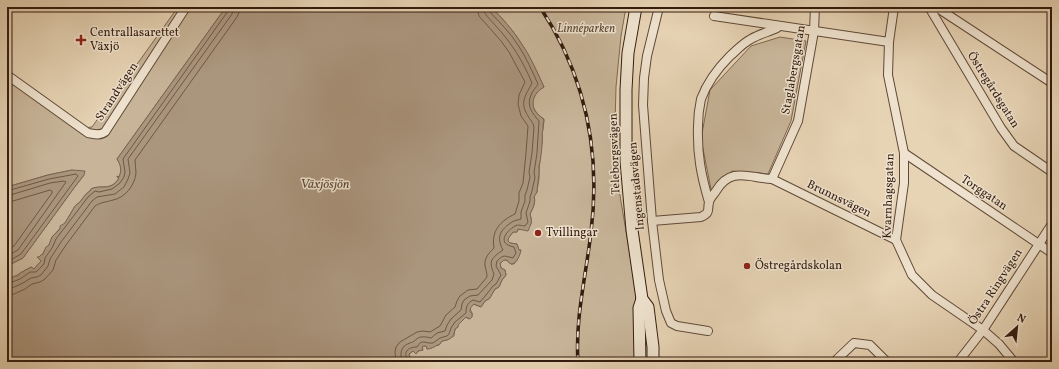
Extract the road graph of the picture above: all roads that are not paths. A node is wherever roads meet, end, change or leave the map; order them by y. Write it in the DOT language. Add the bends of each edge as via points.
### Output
graph roads {
  1 [pos="186,7"];
  2 [pos="636,7"];
  3 [pos="659,7"];
  4 [pos="815,7"];
  5 [pos="894,7"];
  6 [pos="929,7"];
  7 [pos="936,7"];
  8 [pos="714,16"];
  9 [pos="778,26"];
  10 [pos="814,31"];
  11 [pos="889,42"];
  12 [pos="7,75"];
  13 [pos="1052,83"];
  14 [pos="904,153"];
  15 [pos="1052,172"];
  16 [pos="772,179"];
  17 [pos="709,202"];
  18 [pos="652,221"];
  19 [pos="1052,224"];
  20 [pos="896,240"];
  21 [pos="1039,244"];
  22 [pos="1052,252"];
  23 [pos="642,299"];
  24 [pos="983,330"];
  25 [pos="708,331"];
  26 [pos="640,362"];
  27 [pos="653,362"];
  28 [pos="834,362"];
  29 [pos="887,362"];
  30 [pos="958,362"];
  31 [pos="1014,362"];
  1 -- 12 [label="street, Strandvägen" via="102,134 88,133"];
  2 -- 23 [label="main road, Teleborgsvägen" via="626,90 626,161"];
  3 -- 18 [label="street, Ingenstadsvägen" via="644,78 643,106"];
  4 -- 10 [label="street, Staglabergsgatan"];
  5 -- 11 [label="street, Kvarnhagsgatan"];
  6 -- 15 [label="street, Östregårdsgatan" via="1014,146"];
  7 -- 13 [label="street"];
  8 -- 9 [label="street"];
  9 -- 10 [label="street"];
  9 -- 17 [label="street" via="743,44 726,60 701,99 698,115 698,160"];
  10 -- 11 [label="street"];
  10 -- 16 [label="street, Staglabergsgatan" via="798,121"];
  11 -- 14 [label="street, Kvarnhagsgatan" via="888,75"];
  14 -- 20 [label="street, Kvarnhagsgatan" via="904,183"];
  14 -- 21 [label="street, Torggatan"];
  16 -- 17 [label="street" via="740,174 732,176 718,186"];
  16 -- 20 [label="street, Brunnsvägen"];
  17 -- 18 [label="street" via="707,213 701,217"];
  18 -- 25 [label="street, Ingenstadsvägen" via="659,280 669,319 677,326"];
  19 -- 21 [label="street, Östra Ringvägen"];
  20 -- 24 [label="street, Kvarnhagsgatan" via="912,276 932,294"];
  21 -- 22 [label="street, Torggatan"];
  21 -- 24 [label="street, Östra Ringvägen"];
  23 -- 26 [label="main road, Teleborgsvägen" via="639,308"];
  23 -- 27 [label="main road, Teleborgsvägen" via="648,306"];
  24 -- 30 [label="street, Östra Ringvägen"];
  24 -- 31 [label="street, Kvarnhagsgatan"];
  28 -- 29 [label="street" via="854,343 870,345"];
}
